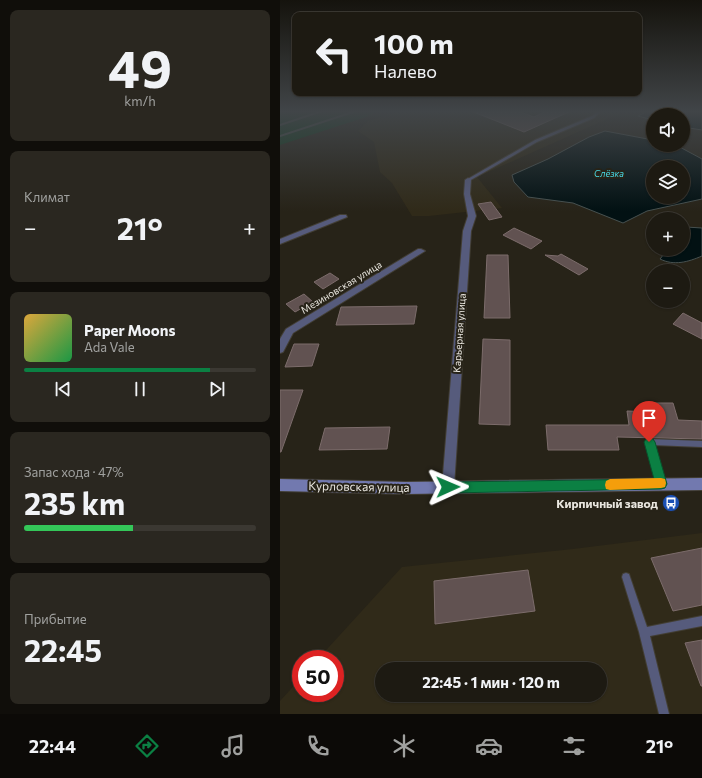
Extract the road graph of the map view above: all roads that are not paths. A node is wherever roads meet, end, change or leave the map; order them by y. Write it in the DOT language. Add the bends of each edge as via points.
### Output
graph roads {
  1 [pos="530,144"];
  2 [pos="468,180"];
  3 [pos="343,217"];
  4 [pos="280,242"];
  5 [pos="421,251"];
  6 [pos="280,349"];
  7 [pos="702,444"];
  8 [pos="280,484"];
  9 [pos="661,484"];
  10 [pos="702,484"];
  11 [pos="448,487"];
  12 [pos="626,577"];
  13 [pos="702,621"];
  14 [pos="644,632"];
  15 [pos="664,714"];
  1 -- 2 [label="lane"];
  2 -- 11 [label="street, Карьерная улица" via="467,194 472,216 466,231"];
  3 -- 4 [label="street"];
  5 -- 6 [label="street, Мезиновская улица" via="289,331"];
  7 -- 9 [label="lane" via="649,442"];
  8 -- 11 [label="main road, Курловская улица"];
  9 -- 10 [label="main road, Курловская улица"];
  9 -- 11 [label="main road, Курловская улица"];
  12 -- 14 [label="lane"];
  13 -- 14 [label="lane"];
  14 -- 15 [label="lane"];
}
